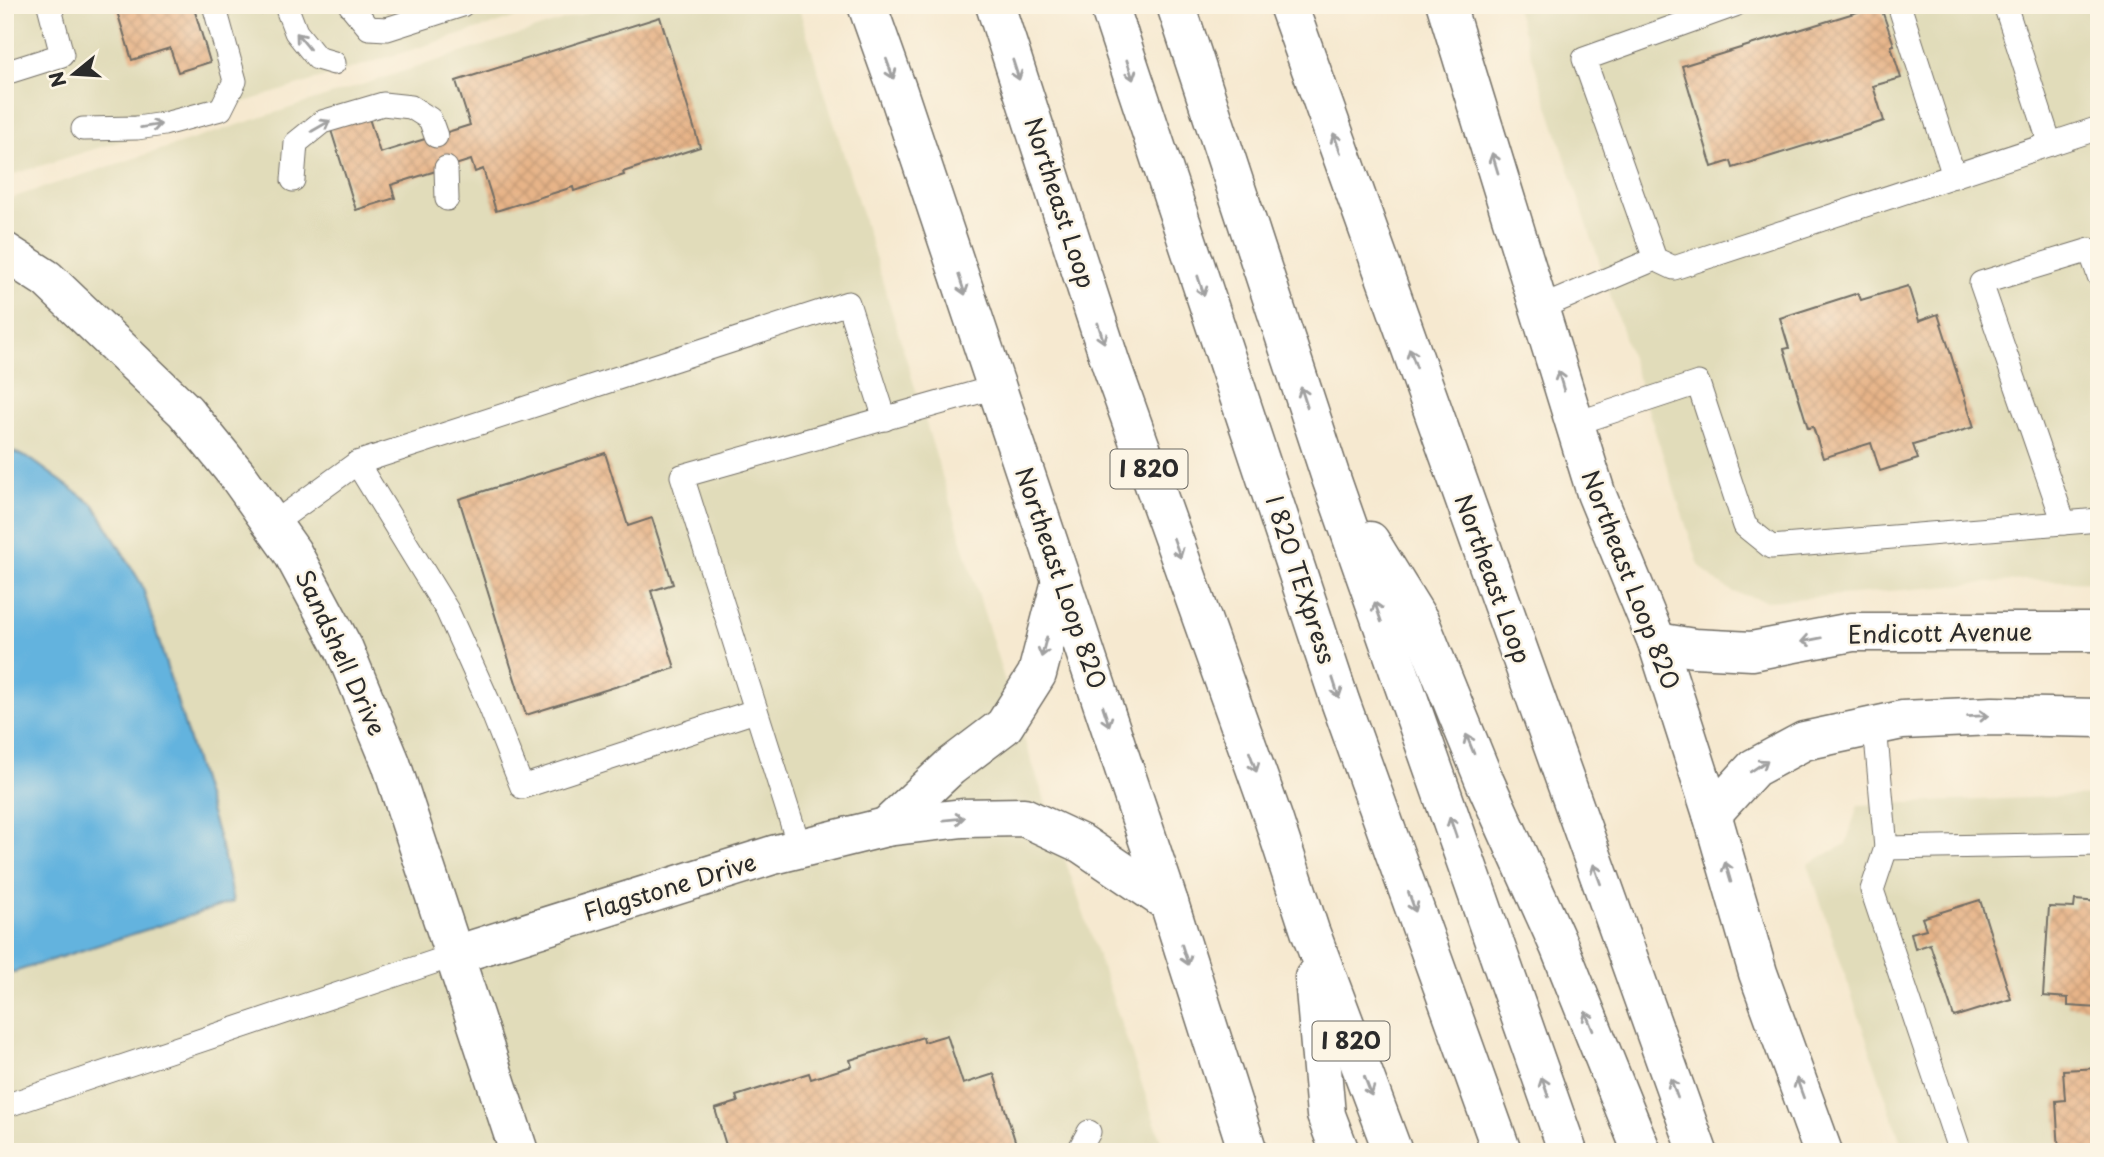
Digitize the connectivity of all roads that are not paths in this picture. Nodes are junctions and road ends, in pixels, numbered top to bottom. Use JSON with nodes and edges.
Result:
{"nodes":[{"id":1,"x":49,"y":5,"type":"edge"},
{"id":2,"x":214,"y":5,"type":"edge"},
{"id":3,"x":350,"y":5,"type":"edge"},
{"id":4,"x":462,"y":5,"type":"edge"},
{"id":5,"x":867,"y":5,"type":"edge"},
{"id":6,"x":995,"y":5,"type":"edge"},
{"id":7,"x":1109,"y":5,"type":"edge"},
{"id":8,"x":1176,"y":5,"type":"edge"},
{"id":9,"x":1288,"y":5,"type":"edge"},
{"id":10,"x":1446,"y":5,"type":"edge"},
{"id":11,"x":1735,"y":5,"type":"edge"},
{"id":12,"x":1899,"y":5,"type":"edge"},
{"id":13,"x":2005,"y":5,"type":"edge"},
{"id":14,"x":286,"y":6,"type":"edge"},
{"id":15,"x":334,"y":63,"type":"dead end"},
{"id":16,"x":5,"y":73,"type":"edge"},
{"id":17,"x":2099,"y":128,"type":"edge"},
{"id":18,"x":83,"y":129,"type":"dead end"},
{"id":19,"x":436,"y":136,"type":"dead end"},
{"id":20,"x":2050,"y":144,"type":"junction"},
{"id":21,"x":446,"y":168,"type":"dead end"},
{"id":22,"x":1954,"y":176,"type":"junction"},
{"id":23,"x":293,"y":180,"type":"dead end"},
{"id":24,"x":447,"y":199,"type":"dead end"},
{"id":25,"x":5,"y":252,"type":"edge"},
{"id":26,"x":1655,"y":259,"type":"junction"},
{"id":27,"x":2099,"y":276,"type":"edge"},
{"id":28,"x":1540,"y":308,"type":"junction"},
{"id":29,"x":996,"y":387,"type":"junction"},
{"id":30,"x":885,"y":419,"type":"junction"},
{"id":31,"x":1574,"y":424,"type":"junction"},
{"id":32,"x":357,"y":463,"type":"junction"},
{"id":33,"x":1331,"y":478,"type":"junction"},
{"id":34,"x":2099,"y":520,"type":"edge"},
{"id":35,"x":2064,"y":523,"type":"junction"},
{"id":36,"x":273,"y":524,"type":"junction"},
{"id":37,"x":1061,"y":581,"type":"junction"},
{"id":38,"x":2099,"y":632,"type":"edge"},
{"id":39,"x":1657,"y":642,"type":"junction"},
{"id":40,"x":755,"y":711,"type":"junction"},
{"id":41,"x":2099,"y":718,"type":"edge"},
{"id":42,"x":1875,"y":726,"type":"junction"},
{"id":43,"x":1712,"y":814,"type":"junction"},
{"id":44,"x":886,"y":827,"type":"junction"},
{"id":45,"x":2099,"y":844,"type":"edge"},
{"id":46,"x":1886,"y":848,"type":"junction"},
{"id":47,"x":800,"y":849,"type":"junction"},
{"id":48,"x":1169,"y":903,"type":"junction"},
{"id":49,"x":1310,"y":931,"type":"junction"},
{"id":50,"x":455,"y":955,"type":"junction"},
{"id":51,"x":5,"y":1106,"type":"edge"},
{"id":52,"x":1089,"y":1132,"type":"dead end"},
{"id":53,"x":519,"y":1152,"type":"edge"},
{"id":54,"x":1077,"y":1152,"type":"edge"},
{"id":55,"x":1248,"y":1152,"type":"edge"},
{"id":56,"x":1340,"y":1152,"type":"edge"},
{"id":57,"x":1393,"y":1152,"type":"edge"},
{"id":58,"x":1502,"y":1152,"type":"edge"},
{"id":59,"x":1568,"y":1152,"type":"edge"},
{"id":60,"x":1642,"y":1152,"type":"edge"},
{"id":61,"x":1698,"y":1152,"type":"edge"},
{"id":62,"x":1823,"y":1152,"type":"edge"},
{"id":63,"x":1959,"y":1152,"type":"edge"}],
"edges":[{"from":1,"to":16,"type":"lane"},
{"from":18,"to":2,"type":"lane","one_way":true},
{"from":3,"to":4,"type":"lane"},
{"from":5,"to":29,"type":"main road","name":"Northeast Loop 820","one_way":true},
{"from":6,"to":49,"type":"main road","name":"Northeast Loop","number":"I 820","one_way":true},
{"from":7,"to":58,"type":"main road","name":"I 820 TEXpress","one_way":true},
{"from":33,"to":8,"type":"main road","one_way":true},
{"from":61,"to":9,"type":"main road","name":"Northeast Loop","one_way":true},
{"from":28,"to":10,"type":"main road","name":"Northeast Loop 820","one_way":true},
{"from":11,"to":26,"type":"lane"},
{"from":12,"to":22,"type":"lane"},
{"from":13,"to":20,"type":"lane"},
{"from":15,"to":14,"type":"lane","one_way":true},
{"from":17,"to":20,"type":"lane"},
{"from":23,"to":19,"type":"lane","one_way":true},
{"from":20,"to":22,"type":"lane"},
{"from":21,"to":24,"type":"lane"},
{"from":22,"to":26,"type":"lane"},
{"from":25,"to":36,"type":"main road","name":"Sandshell Drive"},
{"from":26,"to":28,"type":"lane"},
{"from":27,"to":35,"type":"lane"},
{"from":31,"to":28,"type":"main road","name":"Northeast Loop 820","one_way":true},
{"from":29,"to":30,"type":"lane"},
{"from":29,"to":37,"type":"main road","name":"Northeast Loop 820"},
{"from":30,"to":32,"type":"lane"},
{"from":30,"to":40,"type":"lane"},
{"from":31,"to":35,"type":"lane"},
{"from":31,"to":39,"type":"main road","name":"Northeast Loop 820"},
{"from":32,"to":36,"type":"lane"},
{"from":32,"to":40,"type":"lane"},
{"from":59,"to":33,"type":"main road","one_way":true},
{"from":60,"to":33,"type":"main road","one_way":true},
{"from":34,"to":35,"type":"lane"},
{"from":36,"to":50,"type":"main road","name":"Sandshell Drive"},
{"from":37,"to":44,"type":"main road","name":"Flagstone Drive","one_way":true},
{"from":37,"to":48,"type":"main road","name":"Northeast Loop 820","one_way":true},
{"from":38,"to":39,"type":"main road","name":"Endicott Avenue","one_way":true},
{"from":39,"to":43,"type":"main road","name":"Northeast Loop 820"},
{"from":40,"to":47,"type":"lane"},
{"from":42,"to":41,"type":"main road","one_way":true},
{"from":43,"to":42,"type":"main road","one_way":true},
{"from":42,"to":46,"type":"lane"},
{"from":62,"to":43,"type":"main road","name":"Northeast Loop 820","one_way":true},
{"from":44,"to":47,"type":"main road","name":"Flagstone Drive"},
{"from":44,"to":48,"type":"main road","name":"Flagstone Drive","one_way":true},
{"from":45,"to":46,"type":"lane"},
{"from":46,"to":63,"type":"lane"},
{"from":47,"to":50,"type":"main road","name":"Flagstone Drive"},
{"from":48,"to":55,"type":"main road","name":"Northeast Loop 820","one_way":true},
{"from":49,"to":56,"type":"main road"},
{"from":49,"to":57,"type":"main road","name":"Northeast Loop","number":"I 820","one_way":true},
{"from":50,"to":51,"type":"lane"},
{"from":50,"to":53,"type":"main road","name":"Sandshell Drive"},
{"from":52,"to":54,"type":"lane"}]}
